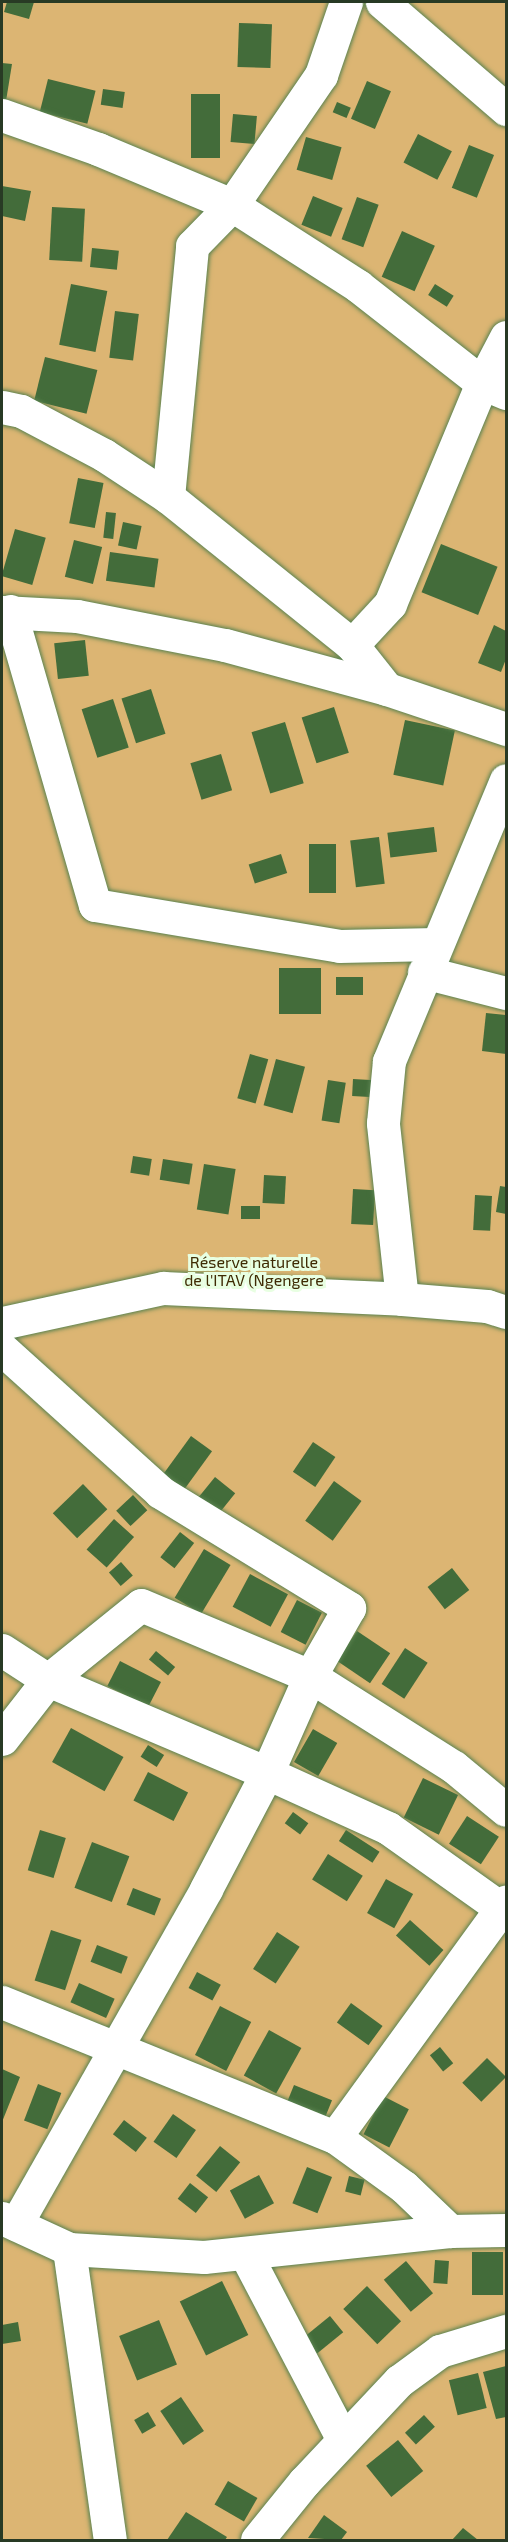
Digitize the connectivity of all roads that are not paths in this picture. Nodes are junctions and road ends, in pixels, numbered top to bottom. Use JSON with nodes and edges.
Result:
{"nodes":[{"id":1,"x":346,"y":2,"type":"edge"},
{"id":2,"x":382,"y":2,"type":"edge"},
{"id":3,"x":507,"y":109,"type":"edge"},
{"id":4,"x":2,"y":115,"type":"edge"},
{"id":5,"x":232,"y":205,"type":"junction"},
{"id":6,"x":507,"y":337,"type":"edge"},
{"id":7,"x":494,"y":388,"type":"edge"},
{"id":8,"x":2,"y":407,"type":"edge"},
{"id":9,"x":168,"y":497,"type":"junction"},
{"id":10,"x":5,"y":611,"type":"edge"},
{"id":11,"x":352,"y":645,"type":"junction"},
{"id":12,"x":387,"y":689,"type":"junction"},
{"id":13,"x":507,"y":729,"type":"edge"},
{"id":14,"x":507,"y":780,"type":"edge"},
{"id":15,"x":430,"y":958,"type":"junction"},
{"id":16,"x":507,"y":993,"type":"edge"},
{"id":17,"x":402,"y":1299,"type":"junction"},
{"id":18,"x":507,"y":1312,"type":"edge"},
{"id":19,"x":2,"y":1323,"type":"edge"},
{"id":20,"x":2,"y":1349,"type":"edge"},
{"id":21,"x":2,"y":1650,"type":"edge"},
{"id":22,"x":310,"y":1676,"type":"junction"},
{"id":23,"x":48,"y":1680,"type":"junction"},
{"id":24,"x":2,"y":1739,"type":"edge"},
{"id":25,"x":267,"y":1773,"type":"junction"},
{"id":26,"x":507,"y":1810,"type":"edge"},
{"id":27,"x":504,"y":1906,"type":"edge"},
{"id":28,"x":2,"y":2002,"type":"edge"},
{"id":29,"x":112,"y":2050,"type":"junction"},
{"id":30,"x":335,"y":2137,"type":"junction"},
{"id":31,"x":9,"y":2221,"type":"edge"},
{"id":32,"x":507,"y":2230,"type":"edge"},
{"id":33,"x":450,"y":2231,"type":"junction"},
{"id":34,"x":69,"y":2249,"type":"junction"},
{"id":35,"x":245,"y":2253,"type":"junction"},
{"id":36,"x":507,"y":2331,"type":"edge"},
{"id":37,"x":343,"y":2440,"type":"junction"},
{"id":38,"x":110,"y":2541,"type":"edge"},
{"id":39,"x":257,"y":2541,"type":"edge"}],
"edges":[{"from":1,"to":5,"type":"street"},
{"from":2,"to":3,"type":"street"},
{"from":4,"to":5,"type":"street"},
{"from":5,"to":7,"type":"street"},
{"from":5,"to":9,"type":"street"},
{"from":6,"to":7,"type":"street"},
{"from":7,"to":11,"type":"street"},
{"from":8,"to":9,"type":"street"},
{"from":9,"to":11,"type":"street"},
{"from":10,"to":12,"type":"street"},
{"from":10,"to":15,"type":"street"},
{"from":11,"to":12,"type":"street"},
{"from":12,"to":13,"type":"street"},
{"from":14,"to":15,"type":"street"},
{"from":15,"to":16,"type":"street"},
{"from":15,"to":17,"type":"street"},
{"from":17,"to":18,"type":"street"},
{"from":17,"to":19,"type":"street"},
{"from":20,"to":22,"type":"street"},
{"from":21,"to":23,"type":"street"},
{"from":22,"to":23,"type":"street"},
{"from":22,"to":25,"type":"street"},
{"from":22,"to":26,"type":"street"},
{"from":23,"to":24,"type":"street"},
{"from":23,"to":25,"type":"street"},
{"from":25,"to":27,"type":"street"},
{"from":25,"to":29,"type":"street"},
{"from":27,"to":30,"type":"street"},
{"from":28,"to":29,"type":"street"},
{"from":29,"to":30,"type":"street"},
{"from":29,"to":31,"type":"street"},
{"from":30,"to":33,"type":"street"},
{"from":31,"to":34,"type":"street"},
{"from":32,"to":33,"type":"street"},
{"from":33,"to":35,"type":"street"},
{"from":34,"to":35,"type":"street"},
{"from":34,"to":38,"type":"street"},
{"from":35,"to":37,"type":"street"},
{"from":36,"to":37,"type":"street"},
{"from":37,"to":39,"type":"street"}]}
